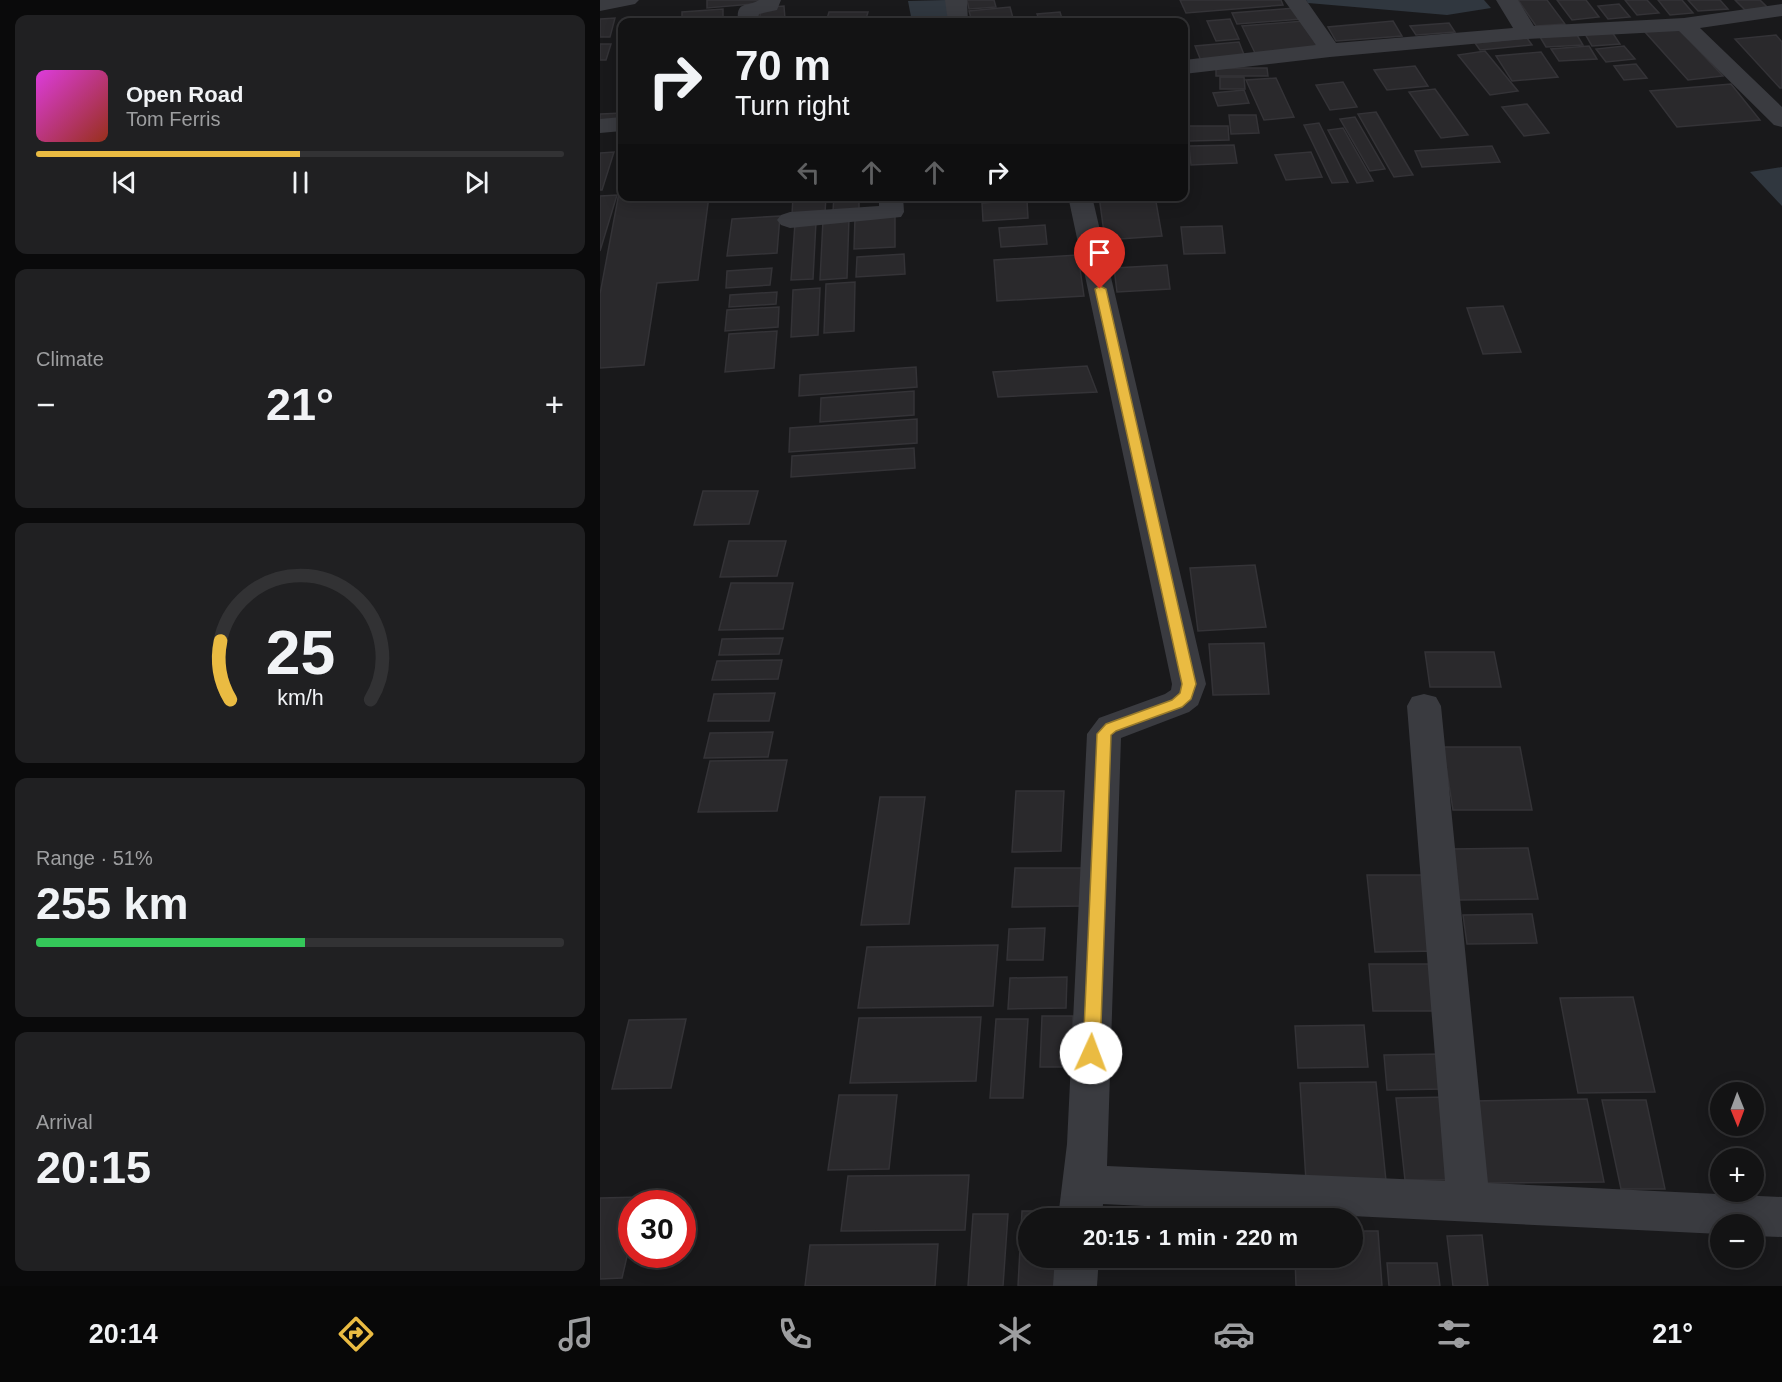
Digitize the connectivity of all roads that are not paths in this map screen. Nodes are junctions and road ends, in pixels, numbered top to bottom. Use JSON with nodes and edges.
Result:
{"nodes":[{"id":1,"x":628,"y":0,"type":"edge"},
{"id":2,"x":770,"y":0,"type":"edge"},
{"id":3,"x":956,"y":0,"type":"edge"},
{"id":4,"x":1295,"y":0,"type":"edge"},
{"id":5,"x":1507,"y":0,"type":"edge"},
{"id":6,"x":600,"y":5,"type":"edge"},
{"id":7,"x":1737,"y":8,"type":"edge"},
{"id":8,"x":1782,"y":10,"type":"edge"},
{"id":9,"x":748,"y":18,"type":"edge"},
{"id":10,"x":958,"y":18,"type":"edge"},
{"id":11,"x":1684,"y":24,"type":"junction"},
{"id":12,"x":1527,"y":33,"type":"junction"},
{"id":13,"x":1330,"y":50,"type":"junction"},
{"id":14,"x":1188,"y":67,"type":"edge"},
{"id":15,"x":1782,"y":120,"type":"edge"},
{"id":16,"x":618,"y":124,"type":"edge"},
{"id":17,"x":600,"y":126,"type":"edge"},
{"id":18,"x":891,"y":201,"type":"edge"},
{"id":19,"x":1081,"y":201,"type":"edge"},
{"id":20,"x":790,"y":220,"type":"dead end"},
{"id":21,"x":1424,"y":706,"type":"dead end"},
{"id":22,"x":1082,"y":1201,"type":"edge"},
{"id":23,"x":1468,"y":1202,"type":"junction"},
{"id":24,"x":1782,"y":1217,"type":"edge"},
{"id":25,"x":1077,"y":1268,"type":"edge"},
{"id":26,"x":1076,"y":1286,"type":"edge"}],
"edges":[{"from":1,"to":6,"type":"street"},
{"from":2,"to":9,"type":"street"},
{"from":3,"to":10,"type":"street"},
{"from":4,"to":13,"type":"street"},
{"from":5,"to":12,"type":"street"},
{"from":7,"to":8,"type":"street"},
{"from":7,"to":11,"type":"street"},
{"from":11,"to":12,"type":"street"},
{"from":11,"to":15,"type":"street"},
{"from":12,"to":13,"type":"street"},
{"from":13,"to":14,"type":"street"},
{"from":16,"to":17,"type":"street"},
{"from":18,"to":20,"type":"street"},
{"from":19,"to":22,"type":"street"},
{"from":21,"to":23,"type":"street"},
{"from":22,"to":23,"type":"street"},
{"from":23,"to":24,"type":"street"},
{"from":25,"to":26,"type":"street"}]}
